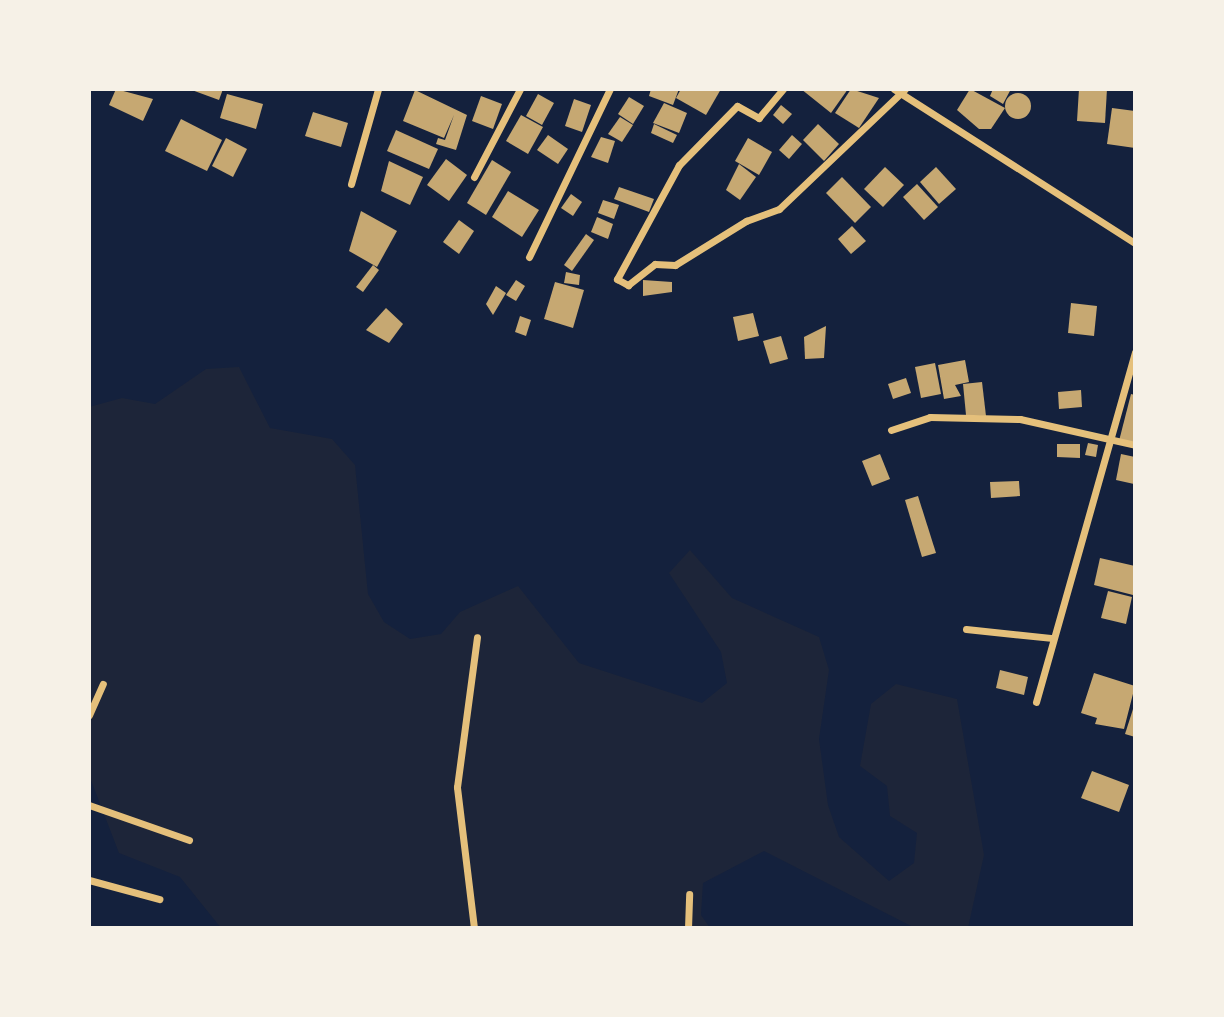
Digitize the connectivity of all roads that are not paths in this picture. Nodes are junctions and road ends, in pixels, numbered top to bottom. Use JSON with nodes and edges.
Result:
{"nodes":[{"id":1,"x":378,"y":89,"type":"edge"},
{"id":2,"x":520,"y":89,"type":"edge"},
{"id":3,"x":610,"y":89,"type":"edge"},
{"id":4,"x":783,"y":89,"type":"edge"},
{"id":5,"x":894,"y":89,"type":"edge"},
{"id":6,"x":903,"y":93,"type":"edge"},
{"id":7,"x":474,"y":177,"type":"dead end"},
{"id":8,"x":351,"y":184,"type":"dead end"},
{"id":9,"x":1135,"y":243,"type":"edge"},
{"id":10,"x":529,"y":257,"type":"dead end"},
{"id":11,"x":1135,"y":352,"type":"edge"},
{"id":12,"x":891,"y":430,"type":"dead end"},
{"id":13,"x":1110,"y":442,"type":"junction"},
{"id":14,"x":1135,"y":445,"type":"edge"},
{"id":15,"x":966,"y":629,"type":"dead end"},
{"id":16,"x":477,"y":637,"type":"dead end"},
{"id":17,"x":1051,"y":638,"type":"junction"},
{"id":18,"x":103,"y":684,"type":"dead end"},
{"id":19,"x":1036,"y":702,"type":"dead end"},
{"id":20,"x":89,"y":715,"type":"edge"},
{"id":21,"x":89,"y":804,"type":"edge"},
{"id":22,"x":189,"y":841,"type":"dead end"},
{"id":23,"x":89,"y":880,"type":"edge"},
{"id":24,"x":689,"y":894,"type":"dead end"},
{"id":25,"x":159,"y":899,"type":"dead end"},
{"id":26,"x":474,"y":928,"type":"edge"},
{"id":27,"x":688,"y":928,"type":"edge"}],
"edges":[{"from":1,"to":8,"type":"street"},
{"from":2,"to":7,"type":"street"},
{"from":3,"to":10,"type":"street"},
{"from":4,"to":6,"type":"street"},
{"from":5,"to":6,"type":"street"},
{"from":6,"to":9,"type":"street"},
{"from":11,"to":13,"type":"street"},
{"from":12,"to":13,"type":"street"},
{"from":13,"to":14,"type":"street"},
{"from":13,"to":17,"type":"street"},
{"from":15,"to":17,"type":"street"},
{"from":16,"to":26,"type":"street"},
{"from":17,"to":19,"type":"street"},
{"from":18,"to":20,"type":"street"},
{"from":21,"to":22,"type":"street"},
{"from":23,"to":25,"type":"street"},
{"from":24,"to":27,"type":"street"}]}
